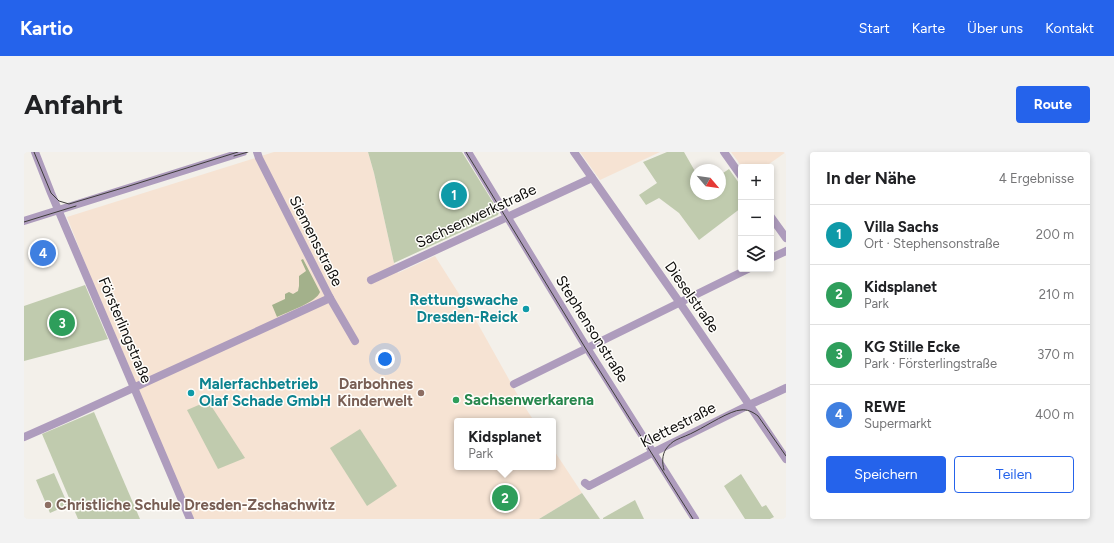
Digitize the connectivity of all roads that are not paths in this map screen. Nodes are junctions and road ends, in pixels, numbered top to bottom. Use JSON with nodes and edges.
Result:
{"nodes":[{"id":1,"x":35,"y":152,"type":"edge"},
{"id":2,"x":243,"y":152,"type":"edge"},
{"id":3,"x":257,"y":152,"type":"edge"},
{"id":4,"x":468,"y":152,"type":"edge"},
{"id":5,"x":574,"y":152,"type":"edge"},
{"id":6,"x":724,"y":152,"type":"edge"},
{"id":7,"x":738,"y":172,"type":"edge"},
{"id":8,"x":592,"y":178,"type":"junction"},
{"id":9,"x":58,"y":210,"type":"junction"},
{"id":10,"x":508,"y":217,"type":"junction"},
{"id":11,"x":24,"y":221,"type":"edge"},
{"id":12,"x":774,"y":221,"type":"edge"},
{"id":13,"x":786,"y":238,"type":"edge"},
{"id":14,"x":786,"y":250,"type":"edge"},
{"id":15,"x":774,"y":256,"type":"edge"},
{"id":16,"x":742,"y":272,"type":"edge"},
{"id":17,"x":371,"y":280,"type":"dead end"},
{"id":18,"x":330,"y":298,"type":"junction"},
{"id":19,"x":680,"y":303,"type":"junction"},
{"id":20,"x":355,"y":341,"type":"dead end"},
{"id":21,"x":587,"y":348,"type":"junction"},
{"id":22,"x":514,"y":384,"type":"dead end"},
{"id":23,"x":134,"y":388,"type":"junction"},
{"id":24,"x":786,"y":388,"type":"edge"},
{"id":25,"x":749,"y":405,"type":"junction"},
{"id":26,"x":24,"y":437,"type":"edge"},
{"id":27,"x":653,"y":453,"type":"junction"},
{"id":28,"x":786,"y":459,"type":"edge"},
{"id":29,"x":585,"y":483,"type":"dead end"},
{"id":30,"x":190,"y":519,"type":"edge"},
{"id":31,"x":695,"y":519,"type":"edge"}],
"edges":[{"from":1,"to":9,"type":"street","name":"Försterlingstraße"},
{"from":2,"to":9,"type":"street"},
{"from":3,"to":18,"type":"street","name":"Siemensstraße"},
{"from":4,"to":10,"type":"street","name":"Stephensonstraße"},
{"from":5,"to":8,"type":"street","name":"Dieselstraße"},
{"from":6,"to":7,"type":"street"},
{"from":8,"to":10,"type":"street","name":"Sachsenwerkstraße"},
{"from":8,"to":19,"type":"street","name":"Dieselstraße"},
{"from":9,"to":11,"type":"street"},
{"from":9,"to":23,"type":"street","name":"Försterlingstraße"},
{"from":10,"to":17,"type":"street","name":"Sachsenwerkstraße"},
{"from":10,"to":21,"type":"street","name":"Stephensonstraße"},
{"from":12,"to":13,"type":"street"},
{"from":14,"to":15,"type":"street"},
{"from":16,"to":19,"type":"street"},
{"from":18,"to":20,"type":"street","name":"Siemensstraße"},
{"from":18,"to":23,"type":"street"},
{"from":19,"to":21,"type":"street"},
{"from":19,"to":25,"type":"street","name":"Dieselstraße"},
{"from":21,"to":22,"type":"street"},
{"from":21,"to":27,"type":"street","name":"Stephensonstraße"},
{"from":23,"to":26,"type":"street"},
{"from":23,"to":30,"type":"street","name":"Försterlingstraße"},
{"from":24,"to":25,"type":"street","name":"Klettestraße"},
{"from":25,"to":27,"type":"street","name":"Klettestraße"},
{"from":25,"to":28,"type":"street","name":"Dieselstraße"},
{"from":27,"to":29,"type":"street","name":"Klettestraße"},
{"from":27,"to":31,"type":"street","name":"Stephensonstraße"}]}
